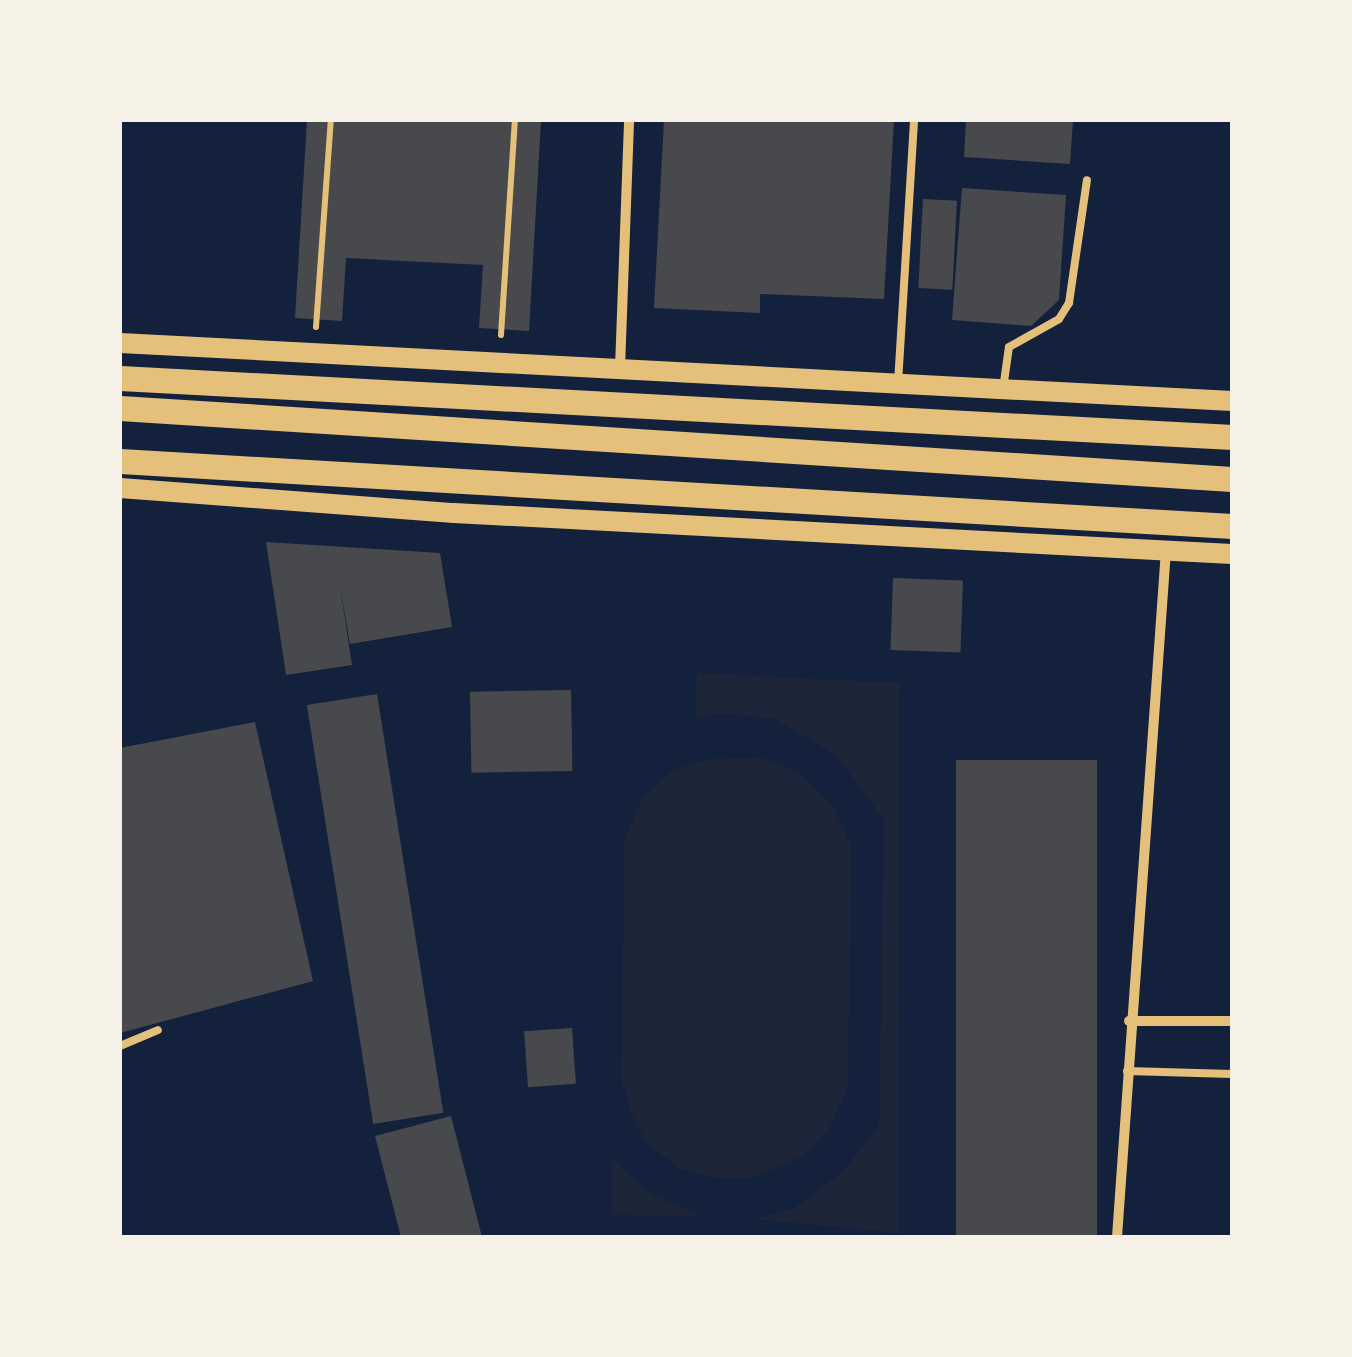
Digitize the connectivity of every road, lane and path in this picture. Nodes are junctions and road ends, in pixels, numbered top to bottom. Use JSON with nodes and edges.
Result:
{"nodes":[{"id":1,"x":331,"y":120,"type":"edge"},
{"id":2,"x":515,"y":120,"type":"edge"},
{"id":3,"x":629,"y":120,"type":"edge"},
{"id":4,"x":914,"y":120,"type":"edge"},
{"id":5,"x":1087,"y":180,"type":"dead end"},
{"id":6,"x":120,"y":343,"type":"edge"},
{"id":7,"x":314,"y":354,"type":"junction"},
{"id":8,"x":499,"y":362,"type":"junction"},
{"id":9,"x":620,"y":368,"type":"junction"},
{"id":10,"x":120,"y":378,"type":"edge"},
{"id":11,"x":898,"y":383,"type":"junction"},
{"id":12,"x":1003,"y":389,"type":"junction"},
{"id":13,"x":1232,"y":401,"type":"edge"},
{"id":14,"x":120,"y":408,"type":"edge"},
{"id":15,"x":1232,"y":437,"type":"edge"},
{"id":16,"x":120,"y":461,"type":"edge"},
{"id":17,"x":1232,"y":479,"type":"edge"},
{"id":18,"x":120,"y":488,"type":"edge"},
{"id":19,"x":1232,"y":526,"type":"edge"},
{"id":20,"x":1166,"y":548,"type":"junction"},
{"id":21,"x":1232,"y":554,"type":"edge"},
{"id":22,"x":1129,"y":1021,"type":"junction"},
{"id":23,"x":1232,"y":1021,"type":"edge"},
{"id":24,"x":158,"y":1030,"type":"dead end"},
{"id":25,"x":120,"y":1046,"type":"edge"},
{"id":26,"x":1126,"y":1070,"type":"junction"},
{"id":27,"x":1232,"y":1074,"type":"edge"},
{"id":28,"x":1117,"y":1237,"type":"edge"}],
"edges":[{"from":1,"to":7,"type":"path"},
{"from":2,"to":8,"type":"path"},
{"from":3,"to":9,"type":"street"},
{"from":4,"to":11,"type":"lane"},
{"from":5,"to":12,"type":"lane"},
{"from":6,"to":7,"type":"main road"},
{"from":7,"to":8,"type":"main road"},
{"from":8,"to":9,"type":"main road"},
{"from":9,"to":11,"type":"main road"},
{"from":10,"to":15,"type":"main road"},
{"from":11,"to":12,"type":"main road"},
{"from":12,"to":13,"type":"main road"},
{"from":14,"to":17,"type":"main road"},
{"from":16,"to":19,"type":"main road"},
{"from":18,"to":20,"type":"main road"},
{"from":20,"to":21,"type":"main road"},
{"from":20,"to":22,"type":"street"},
{"from":22,"to":23,"type":"street"},
{"from":22,"to":26,"type":"street"},
{"from":24,"to":25,"type":"lane"},
{"from":26,"to":27,"type":"lane"},
{"from":26,"to":28,"type":"street"}]}
